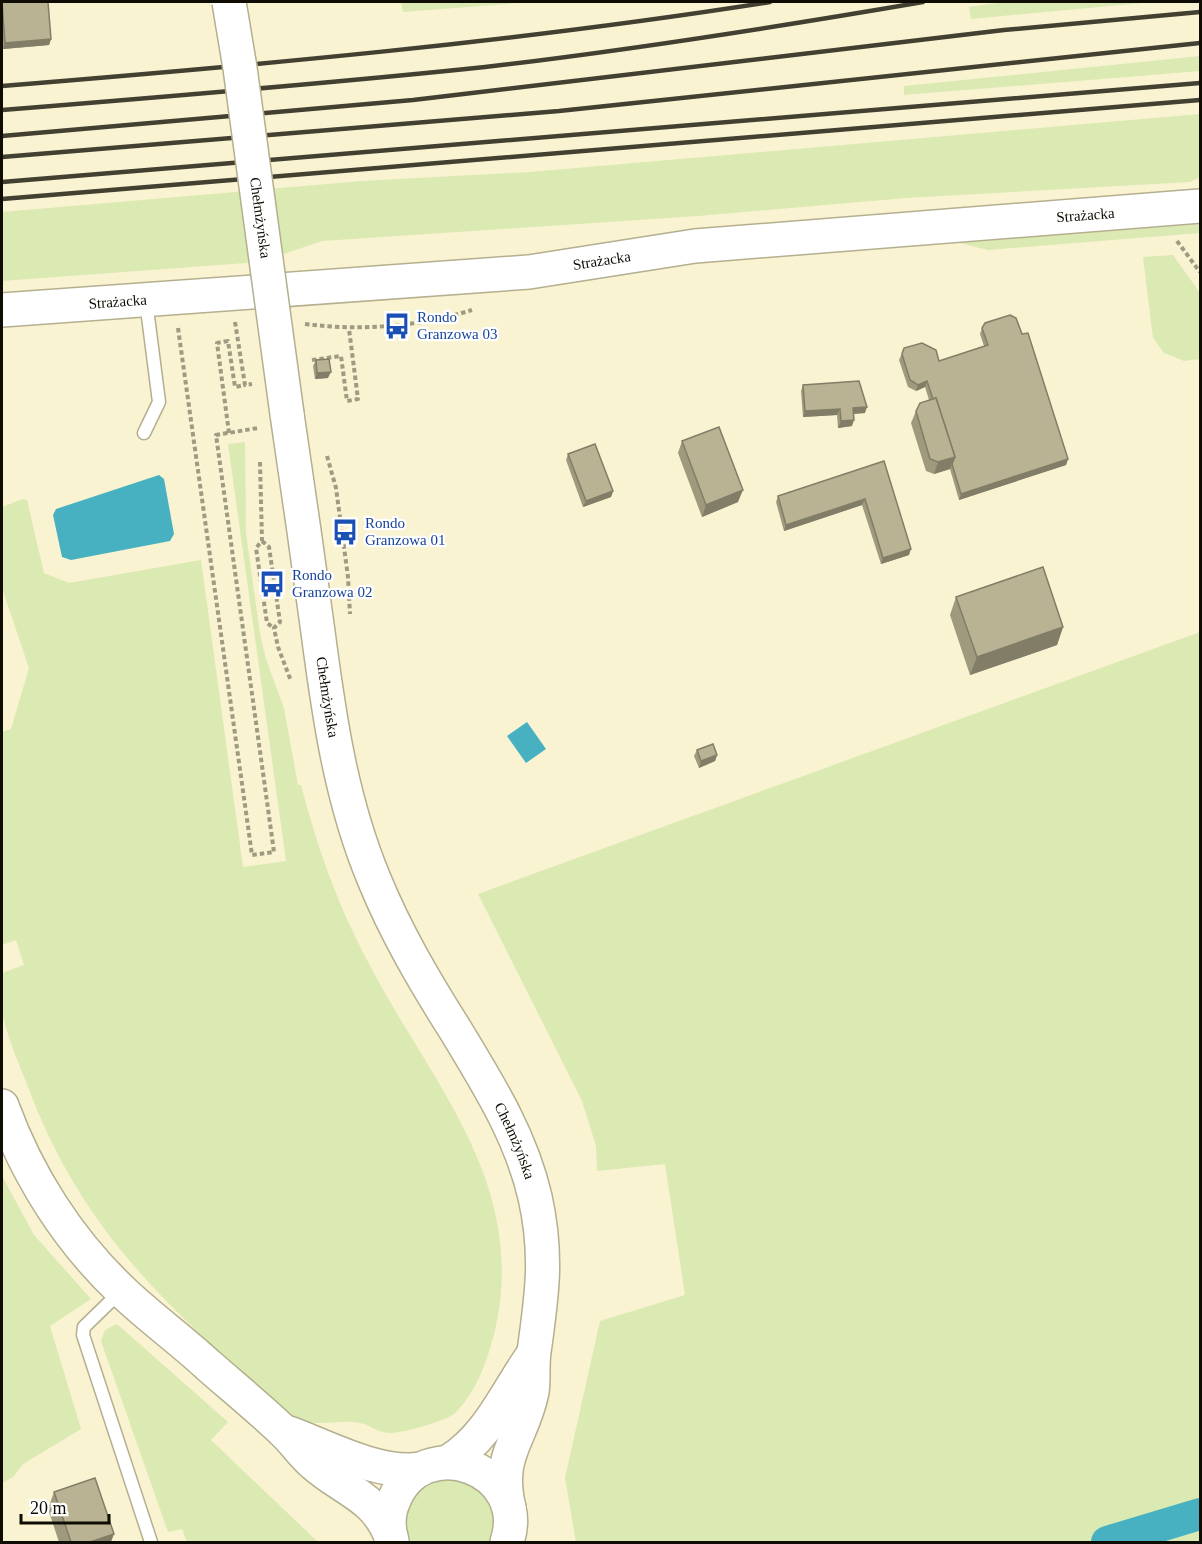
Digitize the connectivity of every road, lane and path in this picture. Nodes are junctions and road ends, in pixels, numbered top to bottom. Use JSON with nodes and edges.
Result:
{"nodes":[{"id":1,"x":228,"y":2,"type":"edge"},
{"id":2,"x":1200,"y":206,"type":"edge"},
{"id":3,"x":1177,"y":241,"type":"dead end"},
{"id":4,"x":1200,"y":272,"type":"edge"},
{"id":5,"x":146,"y":300,"type":"junction"},
{"id":6,"x":2,"y":310,"type":"edge"},
{"id":7,"x":177,"y":321,"type":"dead end"},
{"id":8,"x":349,"y":329,"type":"dead end"},
{"id":9,"x":312,"y":360,"type":"dead end"},
{"id":10,"x":244,"y":385,"type":"dead end"},
{"id":11,"x":268,"y":420,"type":"junction"},
{"id":12,"x":144,"y":433,"type":"dead end"},
{"id":13,"x":229,"y":433,"type":"junction"},
{"id":14,"x":260,"y":436,"type":"dead end"},
{"id":15,"x":326,"y":453,"type":"dead end"},
{"id":16,"x":260,"y":457,"type":"dead end"},
{"id":17,"x":262,"y":541,"type":"junction"},
{"id":18,"x":350,"y":618,"type":"dead end"},
{"id":19,"x":274,"y":628,"type":"junction"},
{"id":20,"x":294,"y":690,"type":"dead end"},
{"id":21,"x":2,"y":1106,"type":"edge"},
{"id":22,"x":121,"y":1290,"type":"junction"},
{"id":23,"x":533,"y":1354,"type":"junction"},
{"id":24,"x":285,"y":1432,"type":"junction"},
{"id":25,"x":434,"y":1466,"type":"junction"},
{"id":26,"x":508,"y":1533,"type":"edge"},
{"id":27,"x":392,"y":1540,"type":"edge"},
{"id":28,"x":151,"y":1542,"type":"edge"}],
"edges":[{"from":1,"to":11,"type":"street","name":"Chełmżyńska","bridge":true},
{"from":2,"to":5,"type":"street","name":"Strażacka"},
{"from":3,"to":4,"type":"path"},
{"from":5,"to":6,"type":"street","name":"Strażacka"},
{"from":5,"to":12,"type":"lane"},
{"from":7,"to":13,"type":"path"},
{"from":8,"to":9,"type":"path"},
{"from":10,"to":13,"type":"path"},
{"from":11,"to":13,"type":"path"},
{"from":11,"to":14,"type":"path"},
{"from":11,"to":23,"type":"street","name":"Chełmżyńska"},
{"from":15,"to":18,"type":"path"},
{"from":16,"to":17,"type":"path"},
{"from":17,"to":19,"type":"path"},
{"from":17,"to":19,"type":"path"},
{"from":19,"to":20,"type":"path"},
{"from":21,"to":22,"type":"street"},
{"from":22,"to":24,"type":"street"},
{"from":22,"to":28,"type":"lane"},
{"from":23,"to":25,"type":"street","name":"Chełmżyńska"},
{"from":23,"to":26,"type":"street","name":"Chełmżyńska"},
{"from":24,"to":25,"type":"street"},
{"from":24,"to":27,"type":"street"},
{"from":25,"to":26,"type":"street"},
{"from":25,"to":27,"type":"street","name":"Chełmżyńska"}]}
